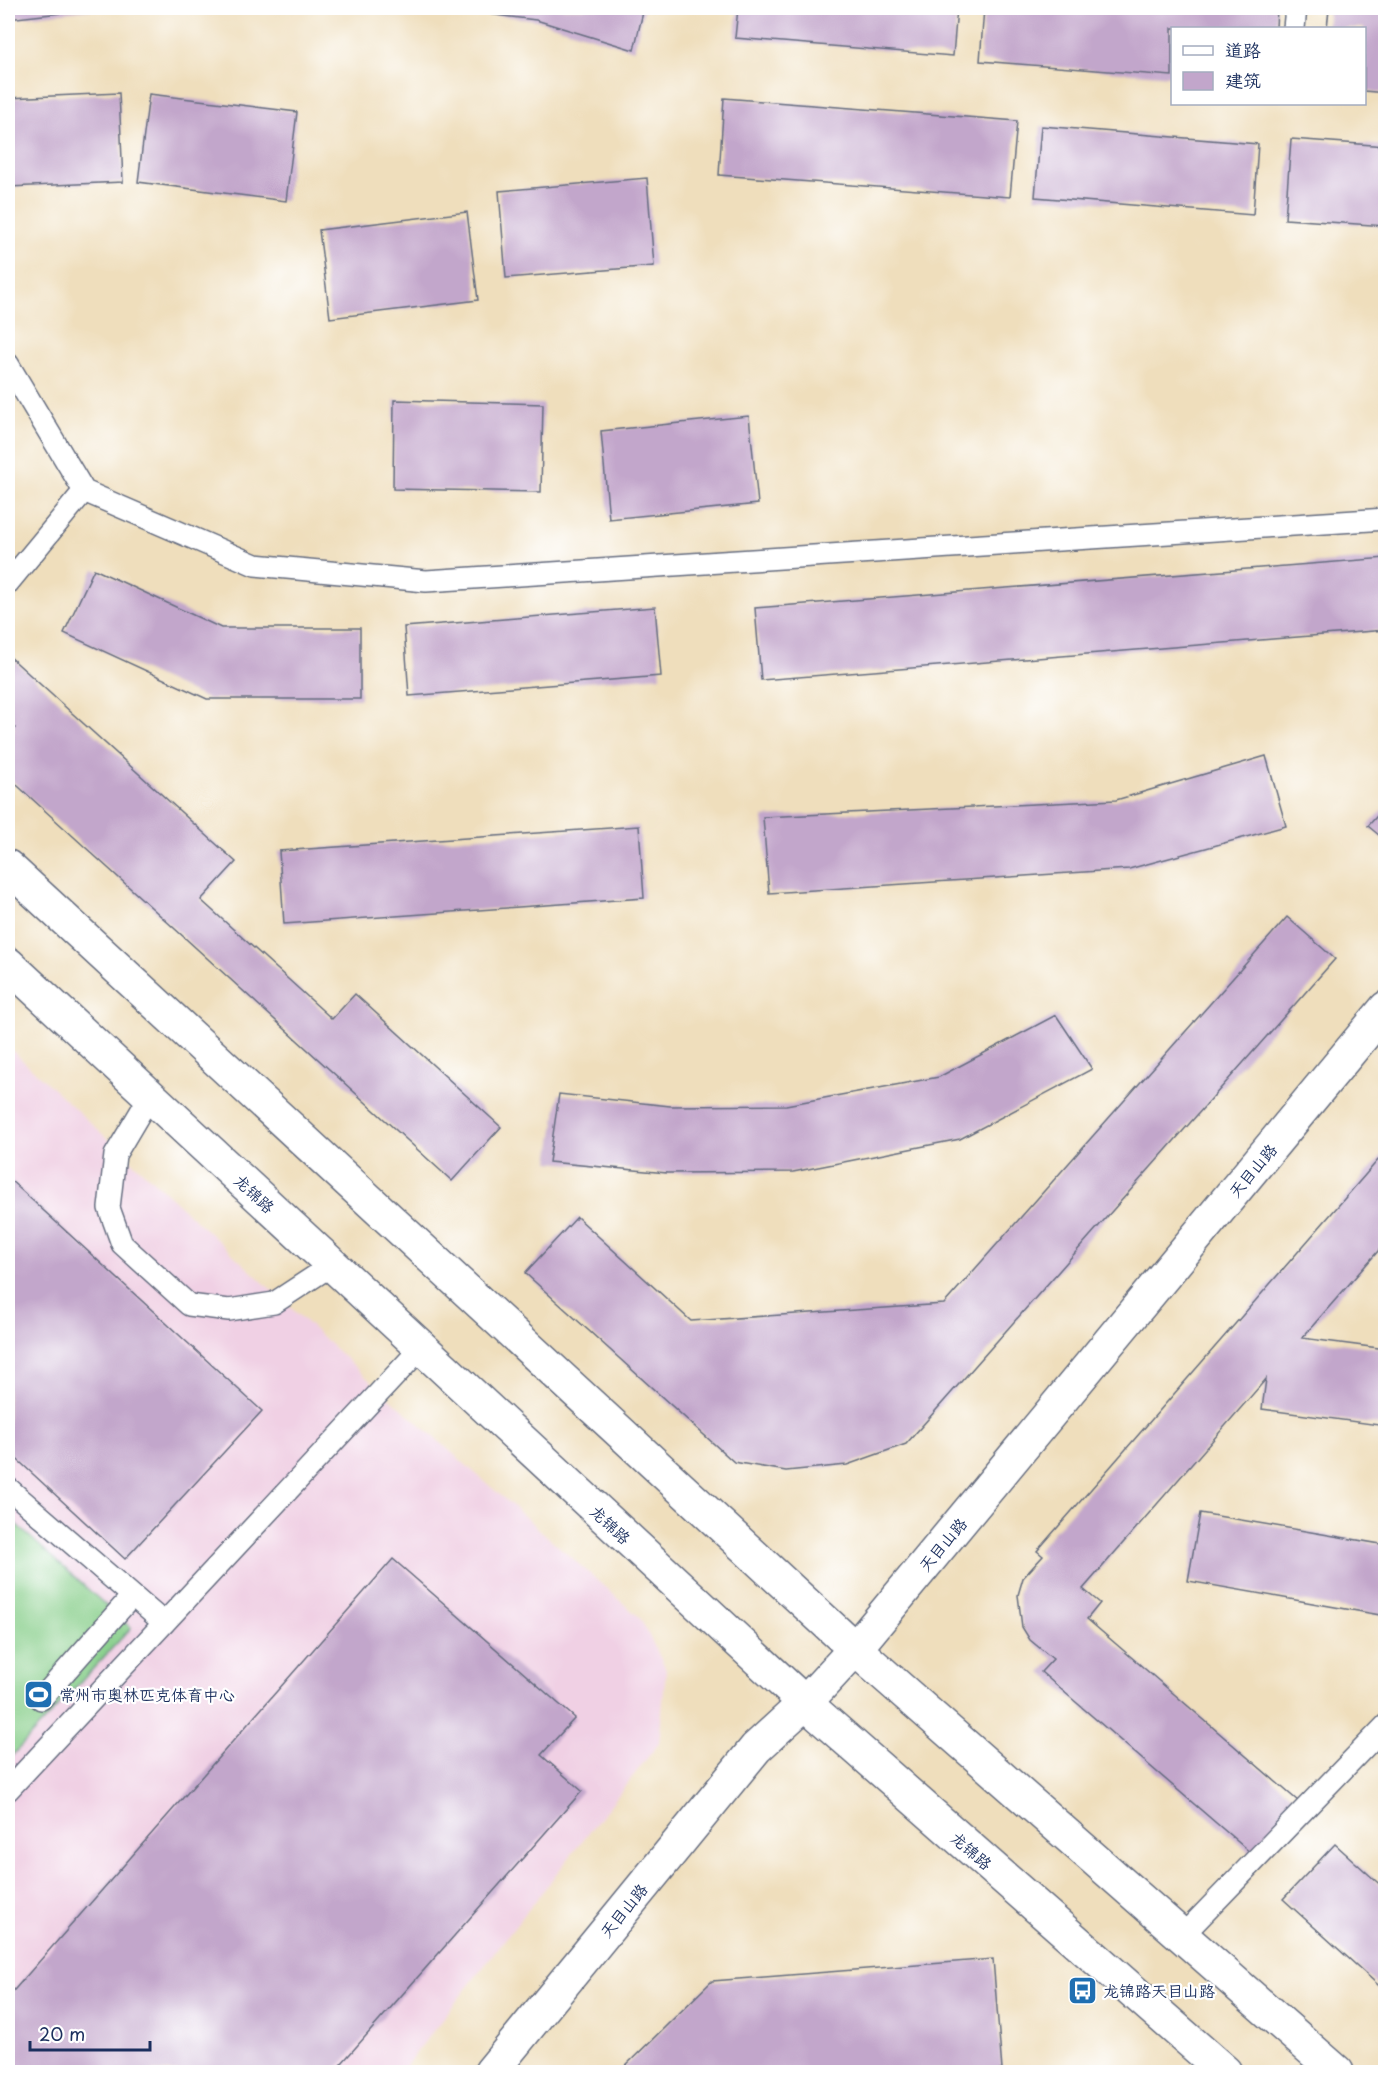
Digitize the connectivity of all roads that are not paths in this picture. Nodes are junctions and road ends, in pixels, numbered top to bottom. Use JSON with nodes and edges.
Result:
{"nodes":[{"id":1,"x":1296,"y":8,"type":"edge"},
{"id":2,"x":1294,"y":27,"type":"edge"},
{"id":3,"x":8,"y":364,"type":"edge"},
{"id":4,"x":84,"y":491,"type":"junction"},
{"id":5,"x":1386,"y":519,"type":"edge"},
{"id":6,"x":8,"y":583,"type":"edge"},
{"id":7,"x":8,"y":867,"type":"edge"},
{"id":8,"x":8,"y":964,"type":"edge"},
{"id":9,"x":1386,"y":1008,"type":"edge"},
{"id":10,"x":150,"y":1096,"type":"junction"},
{"id":11,"x":332,"y":1265,"type":"junction"},
{"id":12,"x":421,"y":1347,"type":"junction"},
{"id":13,"x":8,"y":1488,"type":"edge"},
{"id":14,"x":132,"y":1596,"type":"junction"},
{"id":15,"x":164,"y":1623,"type":"junction"},
{"id":16,"x":855,"y":1649,"type":"junction"},
{"id":17,"x":41,"y":1699,"type":"dead end"},
{"id":18,"x":805,"y":1703,"type":"junction"},
{"id":19,"x":1386,"y":1725,"type":"edge"},
{"id":20,"x":8,"y":1790,"type":"edge"},
{"id":21,"x":1182,"y":1936,"type":"junction"},
{"id":22,"x":490,"y":2073,"type":"edge"},
{"id":23,"x":1225,"y":2073,"type":"edge"},
{"id":24,"x":1337,"y":2073,"type":"edge"}],
"edges":[{"from":1,"to":2,"type":"lane"},
{"from":3,"to":4,"type":"lane"},
{"from":4,"to":5,"type":"lane"},
{"from":4,"to":6,"type":"lane"},
{"from":7,"to":16,"type":"main road"},
{"from":8,"to":10,"type":"main road","name":"龙锦路"},
{"from":9,"to":16,"type":"main road","name":"天目山路"},
{"from":10,"to":11,"type":"main road","name":"龙锦路"},
{"from":10,"to":11,"type":"lane"},
{"from":11,"to":12,"type":"main road","name":"龙锦路"},
{"from":12,"to":15,"type":"lane"},
{"from":12,"to":18,"type":"main road","name":"龙锦路"},
{"from":13,"to":14,"type":"lane"},
{"from":14,"to":15,"type":"lane"},
{"from":14,"to":17,"type":"lane"},
{"from":15,"to":20,"type":"lane"},
{"from":16,"to":18,"type":"main road","name":"天目山路"},
{"from":16,"to":21,"type":"main road"},
{"from":18,"to":22,"type":"main road","name":"天目山路"},
{"from":18,"to":23,"type":"main road","name":"龙锦路"},
{"from":19,"to":21,"type":"lane"},
{"from":21,"to":24,"type":"main road"}]}
